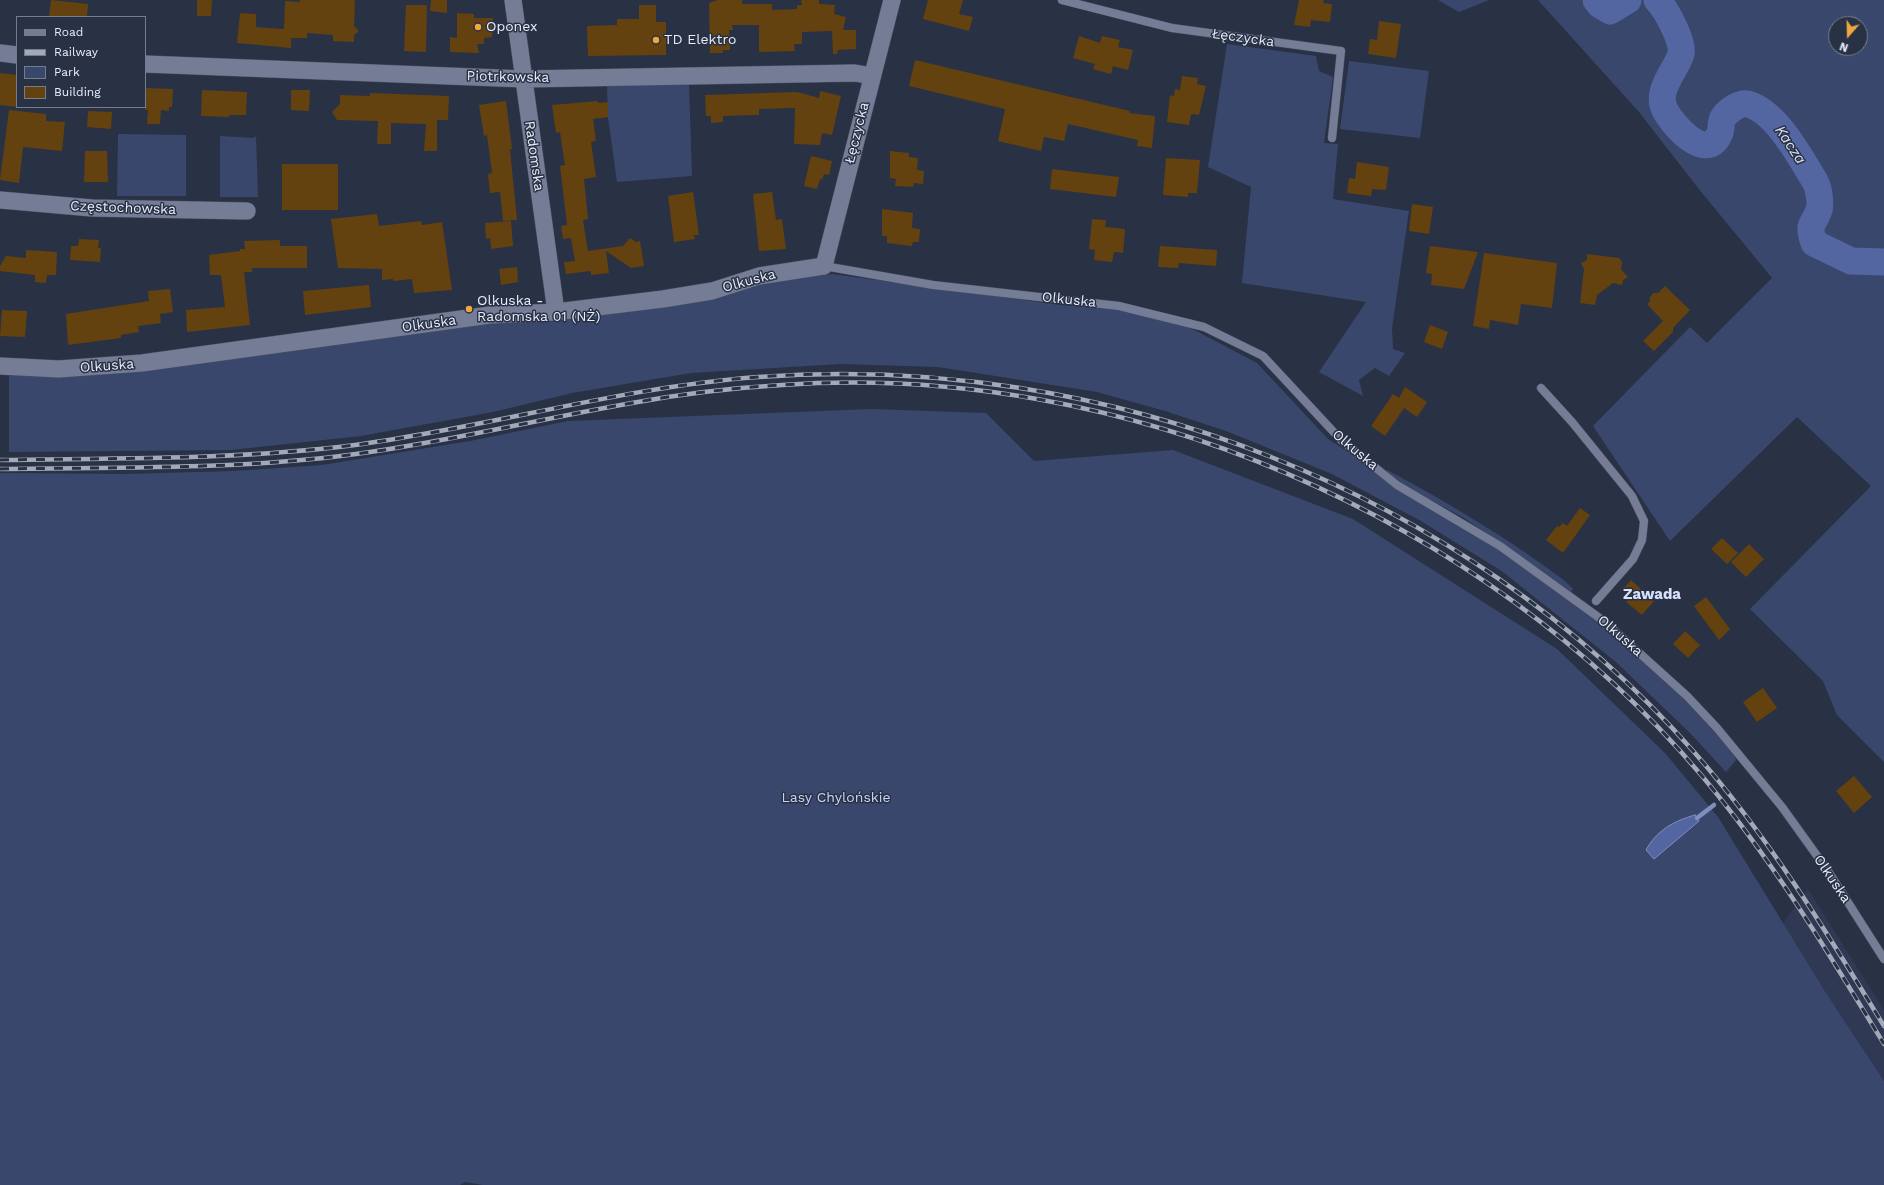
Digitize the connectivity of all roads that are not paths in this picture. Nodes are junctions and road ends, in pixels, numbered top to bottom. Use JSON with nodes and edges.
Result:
{"nodes":[{"id":1,"x":513,"y":0,"type":"edge"},
{"id":2,"x":892,"y":0,"type":"edge"},
{"id":3,"x":1062,"y":0,"type":"edge"},
{"id":4,"x":0,"y":53,"type":"edge"},
{"id":5,"x":16,"y":55,"type":"edge"},
{"id":6,"x":146,"y":64,"type":"edge"},
{"id":7,"x":872,"y":76,"type":"junction"},
{"id":8,"x":524,"y":79,"type":"junction"},
{"id":9,"x":1332,"y":138,"type":"dead end"},
{"id":10,"x":0,"y":200,"type":"edge"},
{"id":11,"x":247,"y":211,"type":"dead end"},
{"id":12,"x":824,"y":266,"type":"junction"},
{"id":13,"x":556,"y":312,"type":"junction"},
{"id":14,"x":0,"y":366,"type":"edge"},
{"id":15,"x":1541,"y":388,"type":"dead end"},
{"id":16,"x":1596,"y":601,"type":"dead end"},
{"id":17,"x":1884,"y":959,"type":"edge"}],
"edges":[{"from":1,"to":8,"type":"street","name":"Radomska"},
{"from":2,"to":7,"type":"street","name":"Łęczycka"},
{"from":3,"to":9,"type":"lane","name":"Łęczycka"},
{"from":4,"to":5,"type":"street"},
{"from":6,"to":8,"type":"street","name":"Piotrkowska"},
{"from":7,"to":8,"type":"street","name":"Piotrkowska"},
{"from":7,"to":12,"type":"street","name":"Łęczycka"},
{"from":8,"to":13,"type":"street","name":"Radomska"},
{"from":10,"to":11,"type":"street","name":"Częstochowska"},
{"from":12,"to":13,"type":"street","name":"Olkuska"},
{"from":12,"to":17,"type":"lane","name":"Olkuska"},
{"from":13,"to":14,"type":"street","name":"Olkuska"},
{"from":15,"to":16,"type":"lane"}]}
